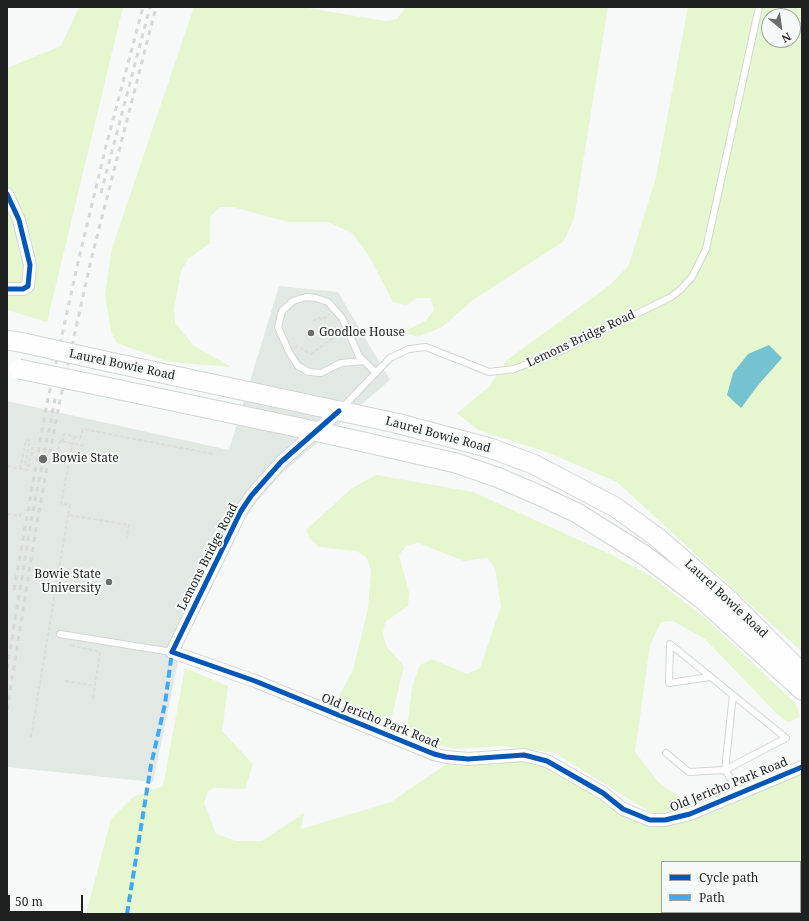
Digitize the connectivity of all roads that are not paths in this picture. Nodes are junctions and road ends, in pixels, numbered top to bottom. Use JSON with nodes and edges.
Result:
{"nodes":[{"id":1,"x":759,"y":7,"type":"edge"},
{"id":2,"x":7,"y":194,"type":"edge"},
{"id":3,"x":7,"y":289,"type":"edge"},
{"id":4,"x":16,"y":341,"type":"edge"},
{"id":5,"x":364,"y":361,"type":"junction"},
{"id":6,"x":13,"y":368,"type":"edge"},
{"id":7,"x":376,"y":373,"type":"junction"},
{"id":8,"x":338,"y":411,"type":"junction"},
{"id":9,"x":315,"y":431,"type":"junction"},
{"id":10,"x":60,"y":634,"type":"dead end"},
{"id":11,"x":172,"y":652,"type":"junction"},
{"id":12,"x":802,"y":673,"type":"edge"},
{"id":13,"x":710,"y":677,"type":"junction"},
{"id":14,"x":802,"y":690,"type":"edge"},
{"id":15,"x":733,"y":695,"type":"junction"},
{"id":16,"x":666,"y":753,"type":"dead end"},
{"id":17,"x":802,"y":767,"type":"edge"},
{"id":18,"x":725,"y":770,"type":"junction"},
{"id":19,"x":739,"y":792,"type":"junction"}],
"edges":[{"from":1,"to":7,"type":"lane","name":"Lemons Bridge Road"},
{"from":2,"to":3,"type":"street"},
{"from":4,"to":8,"type":"main road","name":"Laurel Bowie Road","bridge":true},
{"from":5,"to":5,"type":"lane"},
{"from":5,"to":7,"type":"lane"},
{"from":6,"to":9,"type":"main road","name":"Laurel Bowie Road","bridge":true},
{"from":7,"to":8,"type":"lane","name":"Lemons Bridge Road"},
{"from":8,"to":9,"type":"street","name":"Lemons Bridge Road"},
{"from":8,"to":12,"type":"main road","name":"Laurel Bowie Road"},
{"from":9,"to":11,"type":"street","name":"Lemons Bridge Road"},
{"from":9,"to":14,"type":"main road","name":"Laurel Bowie Road"},
{"from":10,"to":11,"type":"lane"},
{"from":11,"to":19,"type":"street","name":"Old Jericho Park Road"},
{"from":13,"to":13,"type":"lane"},
{"from":13,"to":15,"type":"lane"},
{"from":15,"to":18,"type":"lane"},
{"from":15,"to":18,"type":"lane"},
{"from":16,"to":18,"type":"lane"},
{"from":17,"to":19,"type":"street","name":"Old Jericho Park Road"},
{"from":18,"to":19,"type":"lane"}]}
